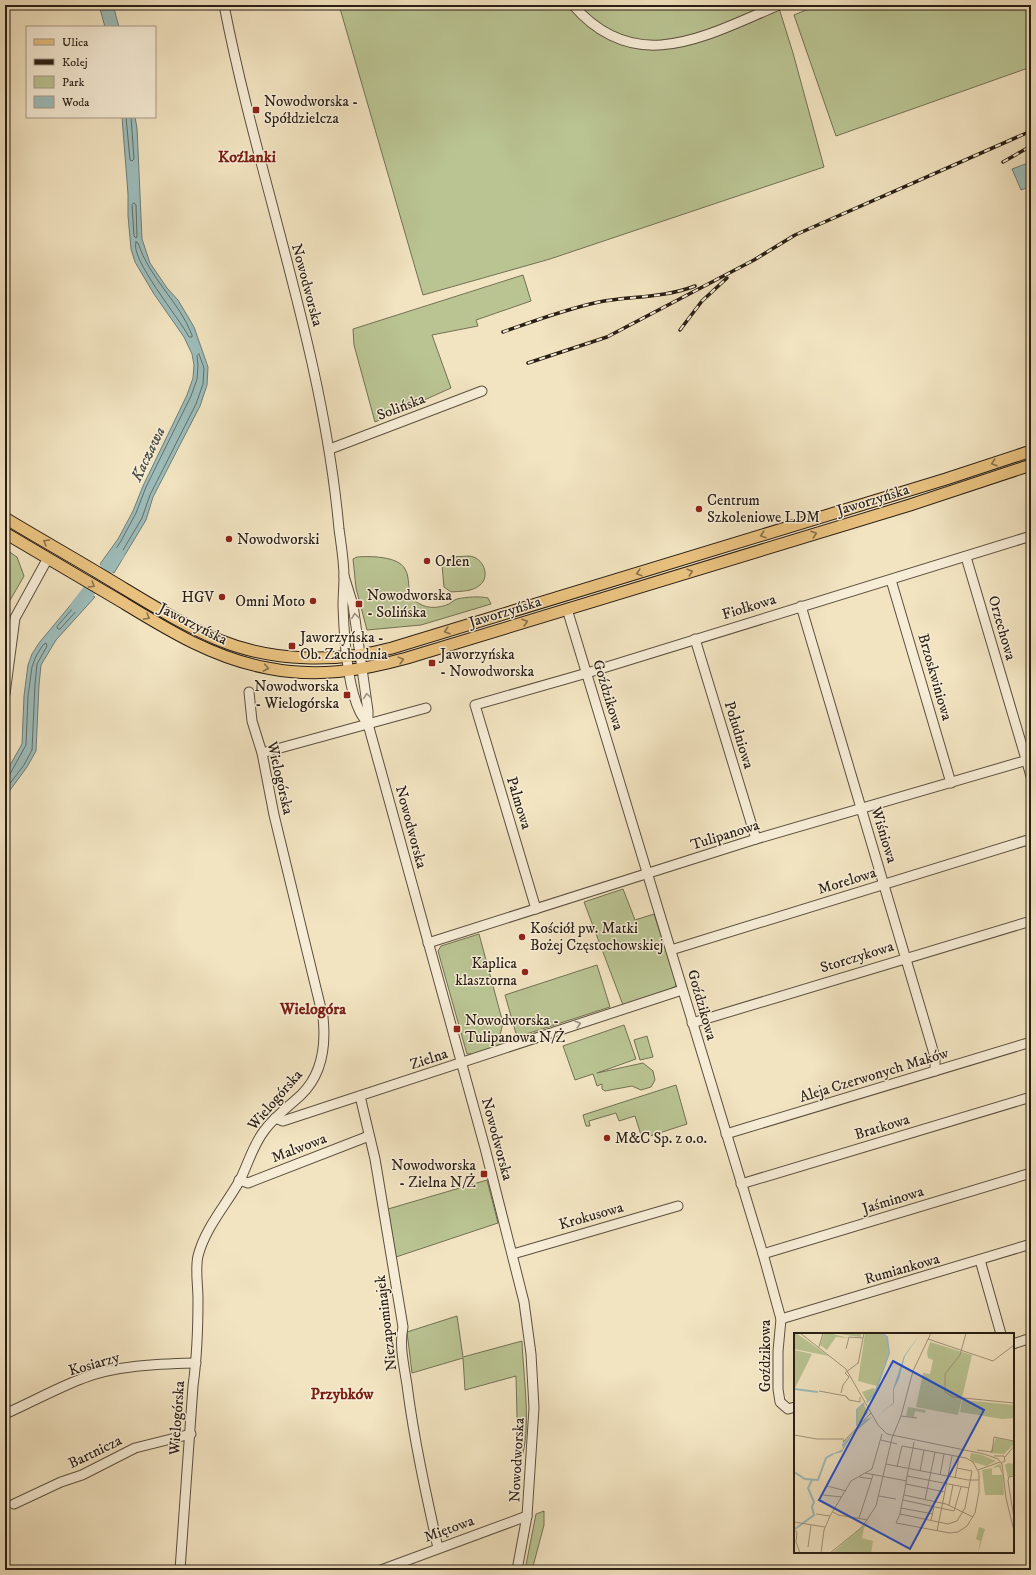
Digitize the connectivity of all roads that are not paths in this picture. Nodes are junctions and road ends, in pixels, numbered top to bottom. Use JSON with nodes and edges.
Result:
{"nodes":[{"id":1,"x":224,"y":5,"type":"edge"},
{"id":2,"x":573,"y":5,"type":"edge"},
{"id":3,"x":779,"y":5,"type":"edge"},
{"id":4,"x":482,"y":390,"type":"dead end"},
{"id":5,"x":330,"y":449,"type":"junction"},
{"id":6,"x":1031,"y":451,"type":"edge"},
{"id":7,"x":1031,"y":465,"type":"edge"},
{"id":8,"x":5,"y":518,"type":"edge"},
{"id":9,"x":5,"y":533,"type":"edge"},
{"id":10,"x":1031,"y":536,"type":"edge"},
{"id":11,"x":966,"y":557,"type":"junction"},
{"id":12,"x":48,"y":558,"type":"junction"},
{"id":13,"x":344,"y":576,"type":"junction"},
{"id":14,"x":891,"y":580,"type":"junction"},
{"id":15,"x":801,"y":606,"type":"junction"},
{"id":16,"x":567,"y":610,"type":"junction"},
{"id":17,"x":695,"y":638,"type":"junction"},
{"id":18,"x":361,"y":655,"type":"junction"},
{"id":19,"x":348,"y":656,"type":"junction"},
{"id":20,"x":363,"y":669,"type":"junction"},
{"id":21,"x":349,"y":671,"type":"junction"},
{"id":22,"x":587,"y":673,"type":"junction"},
{"id":23,"x":249,"y":692,"type":"dead end"},
{"id":24,"x":5,"y":694,"type":"edge"},
{"id":25,"x":475,"y":705,"type":"joint"},
{"id":26,"x":426,"y":708,"type":"dead end"},
{"id":27,"x":368,"y":724,"type":"junction"},
{"id":28,"x":262,"y":753,"type":"junction"},
{"id":29,"x":1029,"y":760,"type":"edge"},
{"id":30,"x":1031,"y":776,"type":"edge"},
{"id":31,"x":951,"y":783,"type":"junction"},
{"id":32,"x":862,"y":810,"type":"junction"},
{"id":33,"x":756,"y":840,"type":"junction"},
{"id":34,"x":1031,"y":840,"type":"edge"},
{"id":35,"x":647,"y":874,"type":"junction"},
{"id":36,"x":884,"y":884,"type":"junction"},
{"id":37,"x":536,"y":909,"type":"junction"},
{"id":38,"x":1031,"y":920,"type":"edge"},
{"id":39,"x":428,"y":943,"type":"junction"},
{"id":40,"x":671,"y":950,"type":"junction"},
{"id":41,"x":906,"y":957,"type":"junction"},
{"id":42,"x":682,"y":990,"type":"junction"},
{"id":43,"x":692,"y":1023,"type":"junction"},
{"id":44,"x":1031,"y":1042,"type":"edge"},
{"id":45,"x":462,"y":1062,"type":"junction"},
{"id":46,"x":935,"y":1071,"type":"junction"},
{"id":47,"x":360,"y":1096,"type":"junction"},
{"id":48,"x":1031,"y":1097,"type":"edge"},
{"id":49,"x":275,"y":1118,"type":"junction"},
{"id":50,"x":726,"y":1134,"type":"junction"},
{"id":51,"x":369,"y":1136,"type":"junction"},
{"id":52,"x":1031,"y":1173,"type":"edge"},
{"id":53,"x":239,"y":1180,"type":"junction"},
{"id":54,"x":741,"y":1184,"type":"junction"},
{"id":55,"x":678,"y":1206,"type":"dead end"},
{"id":56,"x":1031,"y":1244,"type":"edge"},
{"id":57,"x":513,"y":1254,"type":"junction"},
{"id":58,"x":763,"y":1254,"type":"junction"},
{"id":59,"x":980,"y":1260,"type":"junction"},
{"id":60,"x":781,"y":1319,"type":"junction"},
{"id":61,"x":1001,"y":1333,"type":"edge"},
{"id":62,"x":1031,"y":1338,"type":"edge"},
{"id":63,"x":1014,"y":1344,"type":"edge"},
{"id":64,"x":196,"y":1363,"type":"junction"},
{"id":65,"x":792,"y":1408,"type":"edge"},
{"id":66,"x":5,"y":1414,"type":"edge"},
{"id":67,"x":190,"y":1434,"type":"junction"},
{"id":68,"x":14,"y":1504,"type":"dead end"},
{"id":69,"x":527,"y":1516,"type":"junction"},
{"id":70,"x":438,"y":1548,"type":"junction"},
{"id":71,"x":180,"y":1570,"type":"edge"},
{"id":72,"x":380,"y":1570,"type":"edge"},
{"id":73,"x":517,"y":1570,"type":"edge"}],
"edges":[{"from":1,"to":5,"type":"street","name":"Nowodworska"},
{"from":2,"to":3,"type":"street"},
{"from":4,"to":5,"type":"street","name":"Solińska"},
{"from":5,"to":13,"type":"street","name":"Nowodworska"},
{"from":6,"to":18,"type":"main road","name":"Jaworzyńska","one_way":true},
{"from":16,"to":7,"type":"main road","name":"Jaworzyńska","one_way":true},
{"from":19,"to":8,"type":"main road","name":"Jaworzyńska","one_way":true},
{"from":9,"to":12,"type":"main road","name":"Jaworzyńska"},
{"from":10,"to":11,"type":"street","name":"Fiołkowa"},
{"from":11,"to":14,"type":"street","name":"Fiołkowa"},
{"from":11,"to":29,"type":"street","name":"Orzechowa"},
{"from":12,"to":21,"type":"main road","name":"Jaworzyńska","one_way":true},
{"from":12,"to":24,"type":"street"},
{"from":18,"to":13,"type":"street","name":"Nowodworska","one_way":true},
{"from":13,"to":19,"type":"street","name":"Nowodworska"},
{"from":14,"to":15,"type":"street","name":"Fiołkowa"},
{"from":14,"to":31,"type":"street","name":"Brzoskwiniowa"},
{"from":15,"to":17,"type":"street","name":"Fiołkowa"},
{"from":15,"to":32,"type":"street","name":"Wiśniowa"},
{"from":20,"to":16,"type":"main road","name":"Jaworzyńska","one_way":true},
{"from":16,"to":22,"type":"street","name":"Goździkowa"},
{"from":17,"to":22,"type":"street","name":"Fiołkowa"},
{"from":17,"to":33,"type":"street","name":"Południowa"},
{"from":18,"to":19,"type":"main road","name":"Jaworzyńska"},
{"from":18,"to":20,"type":"street","name":"Nowodworska"},
{"from":19,"to":21,"type":"street","name":"Nowodworska"},
{"from":20,"to":21,"type":"main road","name":"Jaworzyńska"},
{"from":27,"to":20,"type":"street","name":"Nowodworska","one_way":true},
{"from":21,"to":27,"type":"street","name":"Nowodworska"},
{"from":22,"to":25,"type":"street","name":"Fiołkowa"},
{"from":22,"to":35,"type":"street","name":"Goździkowa"},
{"from":23,"to":28,"type":"street","name":"Wielogórska"},
{"from":25,"to":37,"type":"street","name":"Palmowa"},
{"from":26,"to":27,"type":"street"},
{"from":27,"to":28,"type":"street"},
{"from":27,"to":39,"type":"street","name":"Nowodworska"},
{"from":28,"to":49,"type":"street","name":"Wielogórska"},
{"from":29,"to":30,"type":"street","name":"Orzechowa"},
{"from":29,"to":31,"type":"street","name":"Tulipanowa"},
{"from":31,"to":32,"type":"street","name":"Tulipanowa"},
{"from":32,"to":33,"type":"street","name":"Tulipanowa"},
{"from":32,"to":36,"type":"street","name":"Wiśniowa"},
{"from":33,"to":35,"type":"street","name":"Tulipanowa"},
{"from":34,"to":36,"type":"street","name":"Morelowa"},
{"from":35,"to":37,"type":"street","name":"Tulipanowa"},
{"from":35,"to":40,"type":"street","name":"Goździkowa"},
{"from":36,"to":40,"type":"street","name":"Morelowa"},
{"from":36,"to":41,"type":"street","name":"Wiśniowa"},
{"from":37,"to":39,"type":"street","name":"Tulipanowa"},
{"from":38,"to":41,"type":"street","name":"Storczykowa"},
{"from":39,"to":45,"type":"street","name":"Nowodworska"},
{"from":40,"to":42,"type":"street","name":"Goździkowa"},
{"from":41,"to":43,"type":"street","name":"Storczykowa"},
{"from":41,"to":46,"type":"street","name":"Wiśniowa"},
{"from":42,"to":43,"type":"street","name":"Goździkowa"},
{"from":45,"to":42,"type":"street","name":"Zielna","one_way":true},
{"from":43,"to":50,"type":"street","name":"Goździkowa"},
{"from":44,"to":46,"type":"street","name":"Aleja Czerwonych Maków"},
{"from":45,"to":47,"type":"street","name":"Zielna"},
{"from":45,"to":57,"type":"street","name":"Nowodworska"},
{"from":46,"to":50,"type":"street","name":"Aleja Czerwonych Maków"},
{"from":47,"to":49,"type":"street","name":"Zielna"},
{"from":47,"to":51,"type":"street","name":"Niezapominajek"},
{"from":48,"to":54,"type":"street","name":"Bratkowa"},
{"from":49,"to":53,"type":"street","name":"Wielogórska"},
{"from":50,"to":54,"type":"street","name":"Goździkowa"},
{"from":51,"to":53,"type":"street","name":"Malwowa"},
{"from":51,"to":70,"type":"street","name":"Niezapominajek"},
{"from":52,"to":58,"type":"street","name":"Jaśminowa"},
{"from":53,"to":64,"type":"street","name":"Wielogórska"},
{"from":54,"to":58,"type":"street","name":"Goździkowa"},
{"from":55,"to":57,"type":"street","name":"Krokusowa"},
{"from":56,"to":59,"type":"street","name":"Rumiankowa"},
{"from":57,"to":69,"type":"street","name":"Nowodworska"},
{"from":58,"to":60,"type":"street","name":"Goździkowa"},
{"from":59,"to":60,"type":"street","name":"Rumiankowa"},
{"from":59,"to":61,"type":"street"},
{"from":60,"to":65,"type":"street","name":"Goździkowa"},
{"from":62,"to":63,"type":"street"},
{"from":64,"to":66,"type":"street","name":"Kosiarzy"},
{"from":64,"to":67,"type":"street","name":"Wielogórska"},
{"from":67,"to":68,"type":"street","name":"Bartnicza"},
{"from":67,"to":71,"type":"street","name":"Wielogórska"},
{"from":69,"to":70,"type":"street","name":"Miętowa"},
{"from":69,"to":73,"type":"street","name":"Nowodworska"},
{"from":70,"to":72,"type":"street","name":"Miętowa"}]}
